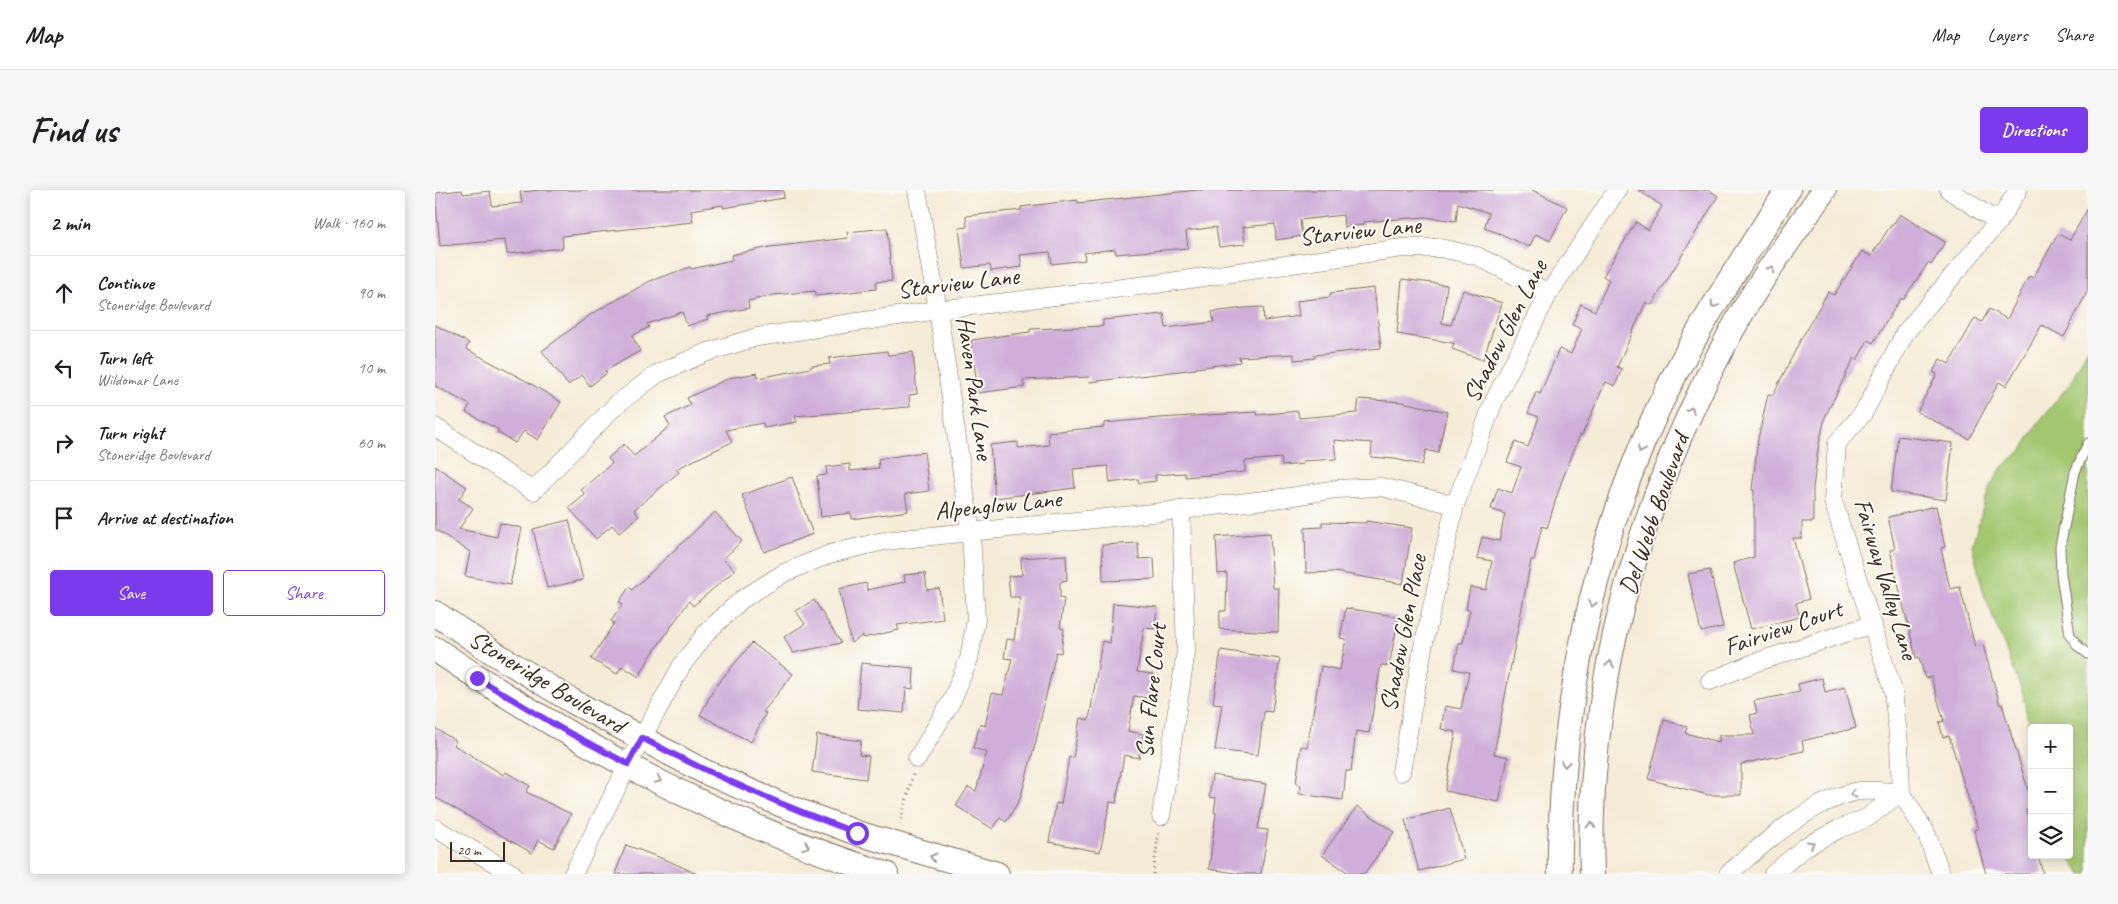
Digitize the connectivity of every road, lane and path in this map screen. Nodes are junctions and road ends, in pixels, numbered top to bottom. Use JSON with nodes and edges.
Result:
{"nodes":[{"id":1,"x":917,"y":190,"type":"edge"},
{"id":2,"x":1617,"y":190,"type":"edge"},
{"id":3,"x":1788,"y":190,"type":"edge"},
{"id":4,"x":1824,"y":190,"type":"edge"},
{"id":5,"x":1949,"y":190,"type":"edge"},
{"id":6,"x":2018,"y":190,"type":"edge"},
{"id":7,"x":1998,"y":222,"type":"junction"},
{"id":8,"x":1549,"y":293,"type":"junction"},
{"id":9,"x":938,"y":310,"type":"junction"},
{"id":10,"x":435,"y":427,"type":"edge"},
{"id":11,"x":2088,"y":444,"type":"edge"},
{"id":12,"x":1455,"y":504,"type":"junction"},
{"id":13,"x":1181,"y":510,"type":"junction"},
{"id":14,"x":971,"y":534,"type":"junction"},
{"id":15,"x":435,"y":613,"type":"edge"},
{"id":16,"x":1873,"y":624,"type":"junction"},
{"id":17,"x":435,"y":649,"type":"edge"},
{"id":18,"x":2088,"y":654,"type":"edge"},
{"id":19,"x":1710,"y":681,"type":"dead end"},
{"id":20,"x":635,"y":751,"type":"junction"},
{"id":21,"x":917,"y":759,"type":"joint"},
{"id":22,"x":1401,"y":772,"type":"dead end"},
{"id":23,"x":1901,"y":792,"type":"junction"},
{"id":24,"x":1161,"y":816,"type":"joint"},
{"id":25,"x":435,"y":828,"type":"edge"},
{"id":26,"x":895,"y":845,"type":"junction"},
{"id":27,"x":513,"y":874,"type":"edge"},
{"id":28,"x":573,"y":874,"type":"edge"},
{"id":29,"x":886,"y":874,"type":"edge"},
{"id":30,"x":997,"y":874,"type":"edge"},
{"id":31,"x":1153,"y":874,"type":"edge"},
{"id":32,"x":1560,"y":874,"type":"edge"},
{"id":33,"x":1592,"y":874,"type":"edge"},
{"id":34,"x":1728,"y":874,"type":"edge"},
{"id":35,"x":1773,"y":874,"type":"edge"},
{"id":36,"x":1941,"y":874,"type":"edge"}],
"edges":[{"from":1,"to":9,"type":"street","name":"Haven Park Lane"},
{"from":2,"to":8,"type":"street","name":"Shadow Glen Lane"},
{"from":3,"to":32,"type":"street","name":"Del Webb Boulevard","one_way":true},
{"from":33,"to":4,"type":"street","name":"Del Webb Boulevard","one_way":true},
{"from":5,"to":7,"type":"street"},
{"from":6,"to":7,"type":"street","name":"Fairway Valley Lane"},
{"from":7,"to":16,"type":"street","name":"Fairway Valley Lane"},
{"from":8,"to":9,"type":"street","name":"Starview Lane"},
{"from":8,"to":12,"type":"street","name":"Shadow Glen Lane"},
{"from":9,"to":10,"type":"street","name":"Starview Lane"},
{"from":9,"to":14,"type":"street","name":"Haven Park Lane"},
{"from":11,"to":18,"type":"lane"},
{"from":12,"to":13,"type":"street","name":"Alpenglow Lane"},
{"from":12,"to":22,"type":"street","name":"Shadow Glen Place"},
{"from":13,"to":14,"type":"street","name":"Alpenglow Lane"},
{"from":13,"to":24,"type":"street","name":"Sun Flare Court"},
{"from":14,"to":20,"type":"street","name":"Alpenglow Lane"},
{"from":14,"to":21,"type":"street","name":"Haven Park Lane"},
{"from":15,"to":20,"type":"street","name":"Stoneridge Boulevard"},
{"from":16,"to":19,"type":"street","name":"Fairview Court"},
{"from":16,"to":23,"type":"street","name":"Fairway Valley Lane"},
{"from":17,"to":20,"type":"street","name":"Stoneridge Boulevard"},
{"from":20,"to":26,"type":"street","name":"Stoneridge Boulevard"},
{"from":20,"to":28,"type":"street","name":"Alpenglow Lane"},
{"from":20,"to":29,"type":"street","name":"Stoneridge Boulevard","one_way":true},
{"from":21,"to":26,"type":"path"},
{"from":23,"to":34,"type":"street","one_way":true},
{"from":35,"to":23,"type":"street","one_way":true},
{"from":23,"to":36,"type":"street","name":"Fairway Valley Lane"},
{"from":24,"to":31,"type":"path"},
{"from":25,"to":27,"type":"street"},
{"from":30,"to":26,"type":"street","name":"Stoneridge Boulevard","one_way":true}]}
